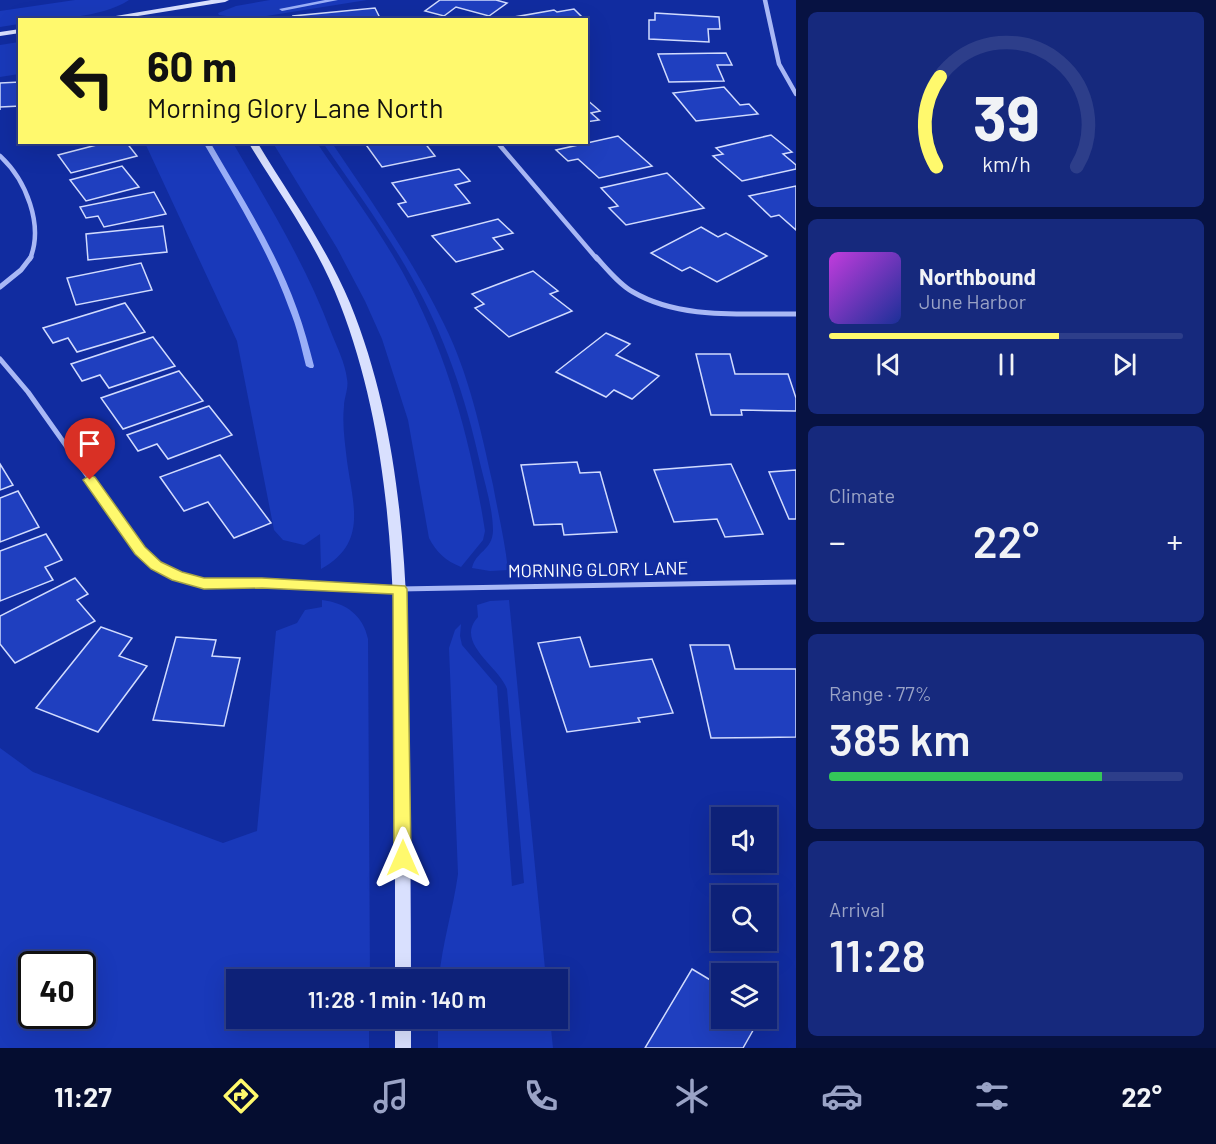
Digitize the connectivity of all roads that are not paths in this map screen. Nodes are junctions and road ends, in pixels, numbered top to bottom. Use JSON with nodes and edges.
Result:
{"nodes":[{"id":1,"x":225,"y":0,"type":"edge"},
{"id":2,"x":765,"y":0,"type":"edge"},
{"id":3,"x":175,"y":7,"type":"edge"},
{"id":4,"x":107,"y":18,"type":"edge"},
{"id":5,"x":18,"y":31,"type":"edge"},
{"id":6,"x":0,"y":33,"type":"edge"},
{"id":7,"x":796,"y":94,"type":"edge"},
{"id":8,"x":253,"y":144,"type":"edge"},
{"id":9,"x":499,"y":144,"type":"edge"},
{"id":10,"x":0,"y":156,"type":"edge"},
{"id":11,"x":0,"y":287,"type":"edge"},
{"id":12,"x":796,"y":314,"type":"edge"},
{"id":13,"x":0,"y":359,"type":"edge"},
{"id":14,"x":796,"y":582,"type":"edge"},
{"id":15,"x":400,"y":589,"type":"junction"},
{"id":16,"x":403,"y":969,"type":"edge"},
{"id":17,"x":403,"y":1029,"type":"edge"},
{"id":18,"x":403,"y":1048,"type":"edge"}],
"edges":[{"from":1,"to":3,"type":"street"},
{"from":2,"to":7,"type":"street"},
{"from":3,"to":4,"type":"street"},
{"from":5,"to":6,"type":"street"},
{"from":8,"to":15,"type":"street"},
{"from":9,"to":12,"type":"street"},
{"from":10,"to":11,"type":"street"},
{"from":13,"to":15,"type":"street","name":"MORNING GLORY LANE"},
{"from":14,"to":15,"type":"street","name":"MORNING GLORY LANE"},
{"from":15,"to":16,"type":"street"},
{"from":17,"to":18,"type":"street"}]}
